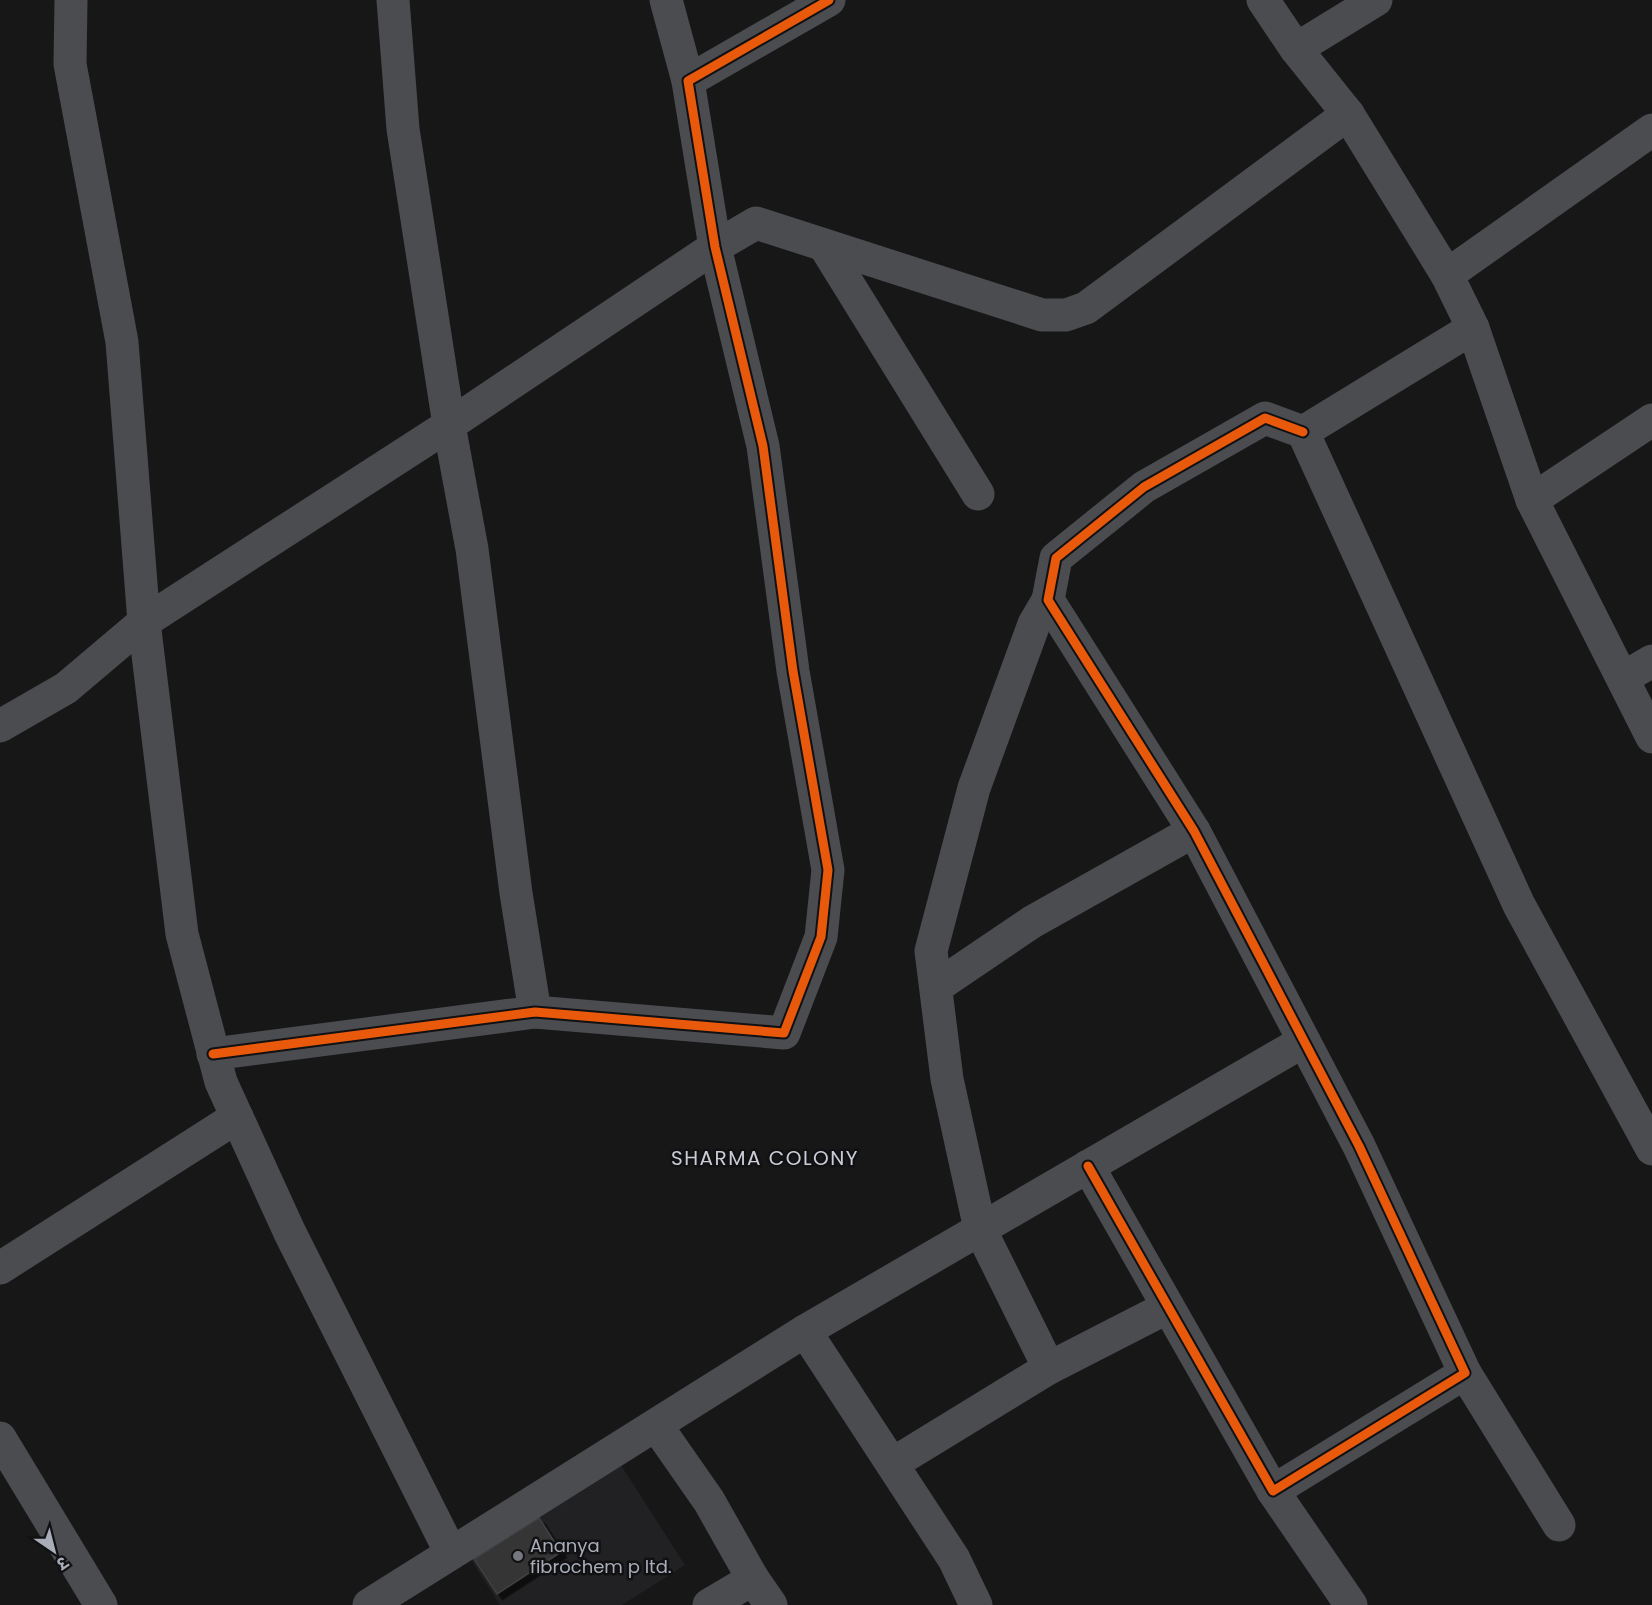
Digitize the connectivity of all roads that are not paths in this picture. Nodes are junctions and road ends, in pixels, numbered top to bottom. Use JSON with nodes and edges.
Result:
{"nodes":[{"id":1,"x":71,"y":0,"type":"edge"},
{"id":2,"x":393,"y":0,"type":"edge"},
{"id":3,"x":666,"y":0,"type":"edge"},
{"id":4,"x":829,"y":0,"type":"edge"},
{"id":5,"x":1263,"y":0,"type":"edge"},
{"id":6,"x":1376,"y":0,"type":"edge"},
{"id":7,"x":1296,"y":49,"type":"junction"},
{"id":8,"x":688,"y":81,"type":"junction"},
{"id":9,"x":1348,"y":114,"type":"junction"},
{"id":10,"x":1652,"y":130,"type":"edge"},
{"id":11,"x":824,"y":245,"type":"junction"},
{"id":12,"x":715,"y":247,"type":"junction"},
{"id":13,"x":1447,"y":275,"type":"junction"},
{"id":14,"x":1473,"y":328,"type":"junction"},
{"id":15,"x":1652,"y":420,"type":"edge"},
{"id":16,"x":449,"y":424,"type":"junction"},
{"id":17,"x":1303,"y":432,"type":"junction"},
{"id":18,"x":978,"y":494,"type":"dead end"},
{"id":19,"x":1532,"y":500,"type":"junction"},
{"id":20,"x":1048,"y":600,"type":"junction"},
{"id":21,"x":144,"y":622,"type":"junction"},
{"id":22,"x":1652,"y":661,"type":"edge"},
{"id":23,"x":1623,"y":678,"type":"junction"},
{"id":24,"x":0,"y":726,"type":"edge"},
{"id":25,"x":1652,"y":737,"type":"edge"},
{"id":26,"x":1194,"y":831,"type":"junction"},
{"id":27,"x":936,"y":987,"type":"junction"},
{"id":28,"x":535,"y":1012,"type":"junction"},
{"id":29,"x":1304,"y":1041,"type":"junction"},
{"id":30,"x":213,"y":1054,"type":"junction"},
{"id":31,"x":237,"y":1118,"type":"junction"},
{"id":32,"x":1652,"y":1149,"type":"edge"},
{"id":33,"x":1088,"y":1166,"type":"junction"},
{"id":34,"x":980,"y":1229,"type":"junction"},
{"id":35,"x":0,"y":1268,"type":"edge"},
{"id":36,"x":1167,"y":1307,"type":"junction"},
{"id":37,"x":805,"y":1331,"type":"junction"},
{"id":38,"x":1049,"y":1368,"type":"junction"},
{"id":39,"x":1465,"y":1373,"type":"junction"},
{"id":40,"x":656,"y":1425,"type":"junction"},
{"id":41,"x":0,"y":1438,"type":"edge"},
{"id":42,"x":892,"y":1464,"type":"junction"},
{"id":43,"x":1273,"y":1491,"type":"junction"},
{"id":44,"x":1559,"y":1525,"type":"dead end"},
{"id":45,"x":451,"y":1553,"type":"junction"},
{"id":46,"x":762,"y":1592,"type":"edge"},
{"id":47,"x":101,"y":1605,"type":"edge"},
{"id":48,"x":369,"y":1605,"type":"edge"},
{"id":49,"x":709,"y":1605,"type":"edge"},
{"id":50,"x":976,"y":1605,"type":"edge"},
{"id":51,"x":1351,"y":1605,"type":"edge"}],
"edges":[{"from":1,"to":21,"type":"street"},
{"from":2,"to":16,"type":"street"},
{"from":3,"to":8,"type":"street"},
{"from":4,"to":8,"type":"street"},
{"from":5,"to":7,"type":"street"},
{"from":6,"to":7,"type":"street"},
{"from":7,"to":9,"type":"street"},
{"from":8,"to":12,"type":"street"},
{"from":9,"to":11,"type":"street"},
{"from":9,"to":13,"type":"street"},
{"from":10,"to":13,"type":"street"},
{"from":11,"to":12,"type":"street"},
{"from":11,"to":18,"type":"street"},
{"from":12,"to":16,"type":"street"},
{"from":12,"to":28,"type":"street"},
{"from":13,"to":14,"type":"street"},
{"from":14,"to":17,"type":"street"},
{"from":14,"to":19,"type":"street"},
{"from":15,"to":19,"type":"street"},
{"from":16,"to":21,"type":"street"},
{"from":16,"to":28,"type":"street"},
{"from":17,"to":20,"type":"street"},
{"from":17,"to":32,"type":"street"},
{"from":19,"to":23,"type":"street"},
{"from":20,"to":26,"type":"street"},
{"from":20,"to":27,"type":"street"},
{"from":21,"to":24,"type":"street"},
{"from":21,"to":30,"type":"street"},
{"from":22,"to":23,"type":"street"},
{"from":23,"to":25,"type":"street"},
{"from":26,"to":27,"type":"street"},
{"from":26,"to":29,"type":"street"},
{"from":27,"to":34,"type":"street"},
{"from":28,"to":30,"type":"street"},
{"from":29,"to":33,"type":"street"},
{"from":29,"to":39,"type":"street"},
{"from":30,"to":31,"type":"street"},
{"from":31,"to":35,"type":"street"},
{"from":31,"to":45,"type":"street"},
{"from":33,"to":34,"type":"street"},
{"from":33,"to":36,"type":"street"},
{"from":34,"to":37,"type":"street"},
{"from":34,"to":38,"type":"street"},
{"from":36,"to":38,"type":"street"},
{"from":36,"to":43,"type":"street"},
{"from":37,"to":40,"type":"street"},
{"from":37,"to":42,"type":"street"},
{"from":38,"to":42,"type":"street"},
{"from":39,"to":43,"type":"street"},
{"from":39,"to":44,"type":"street"},
{"from":40,"to":45,"type":"street"},
{"from":40,"to":46,"type":"street"},
{"from":41,"to":47,"type":"street"},
{"from":42,"to":50,"type":"street"},
{"from":43,"to":51,"type":"street"},
{"from":45,"to":48,"type":"street"},
{"from":46,"to":49,"type":"street"}]}
